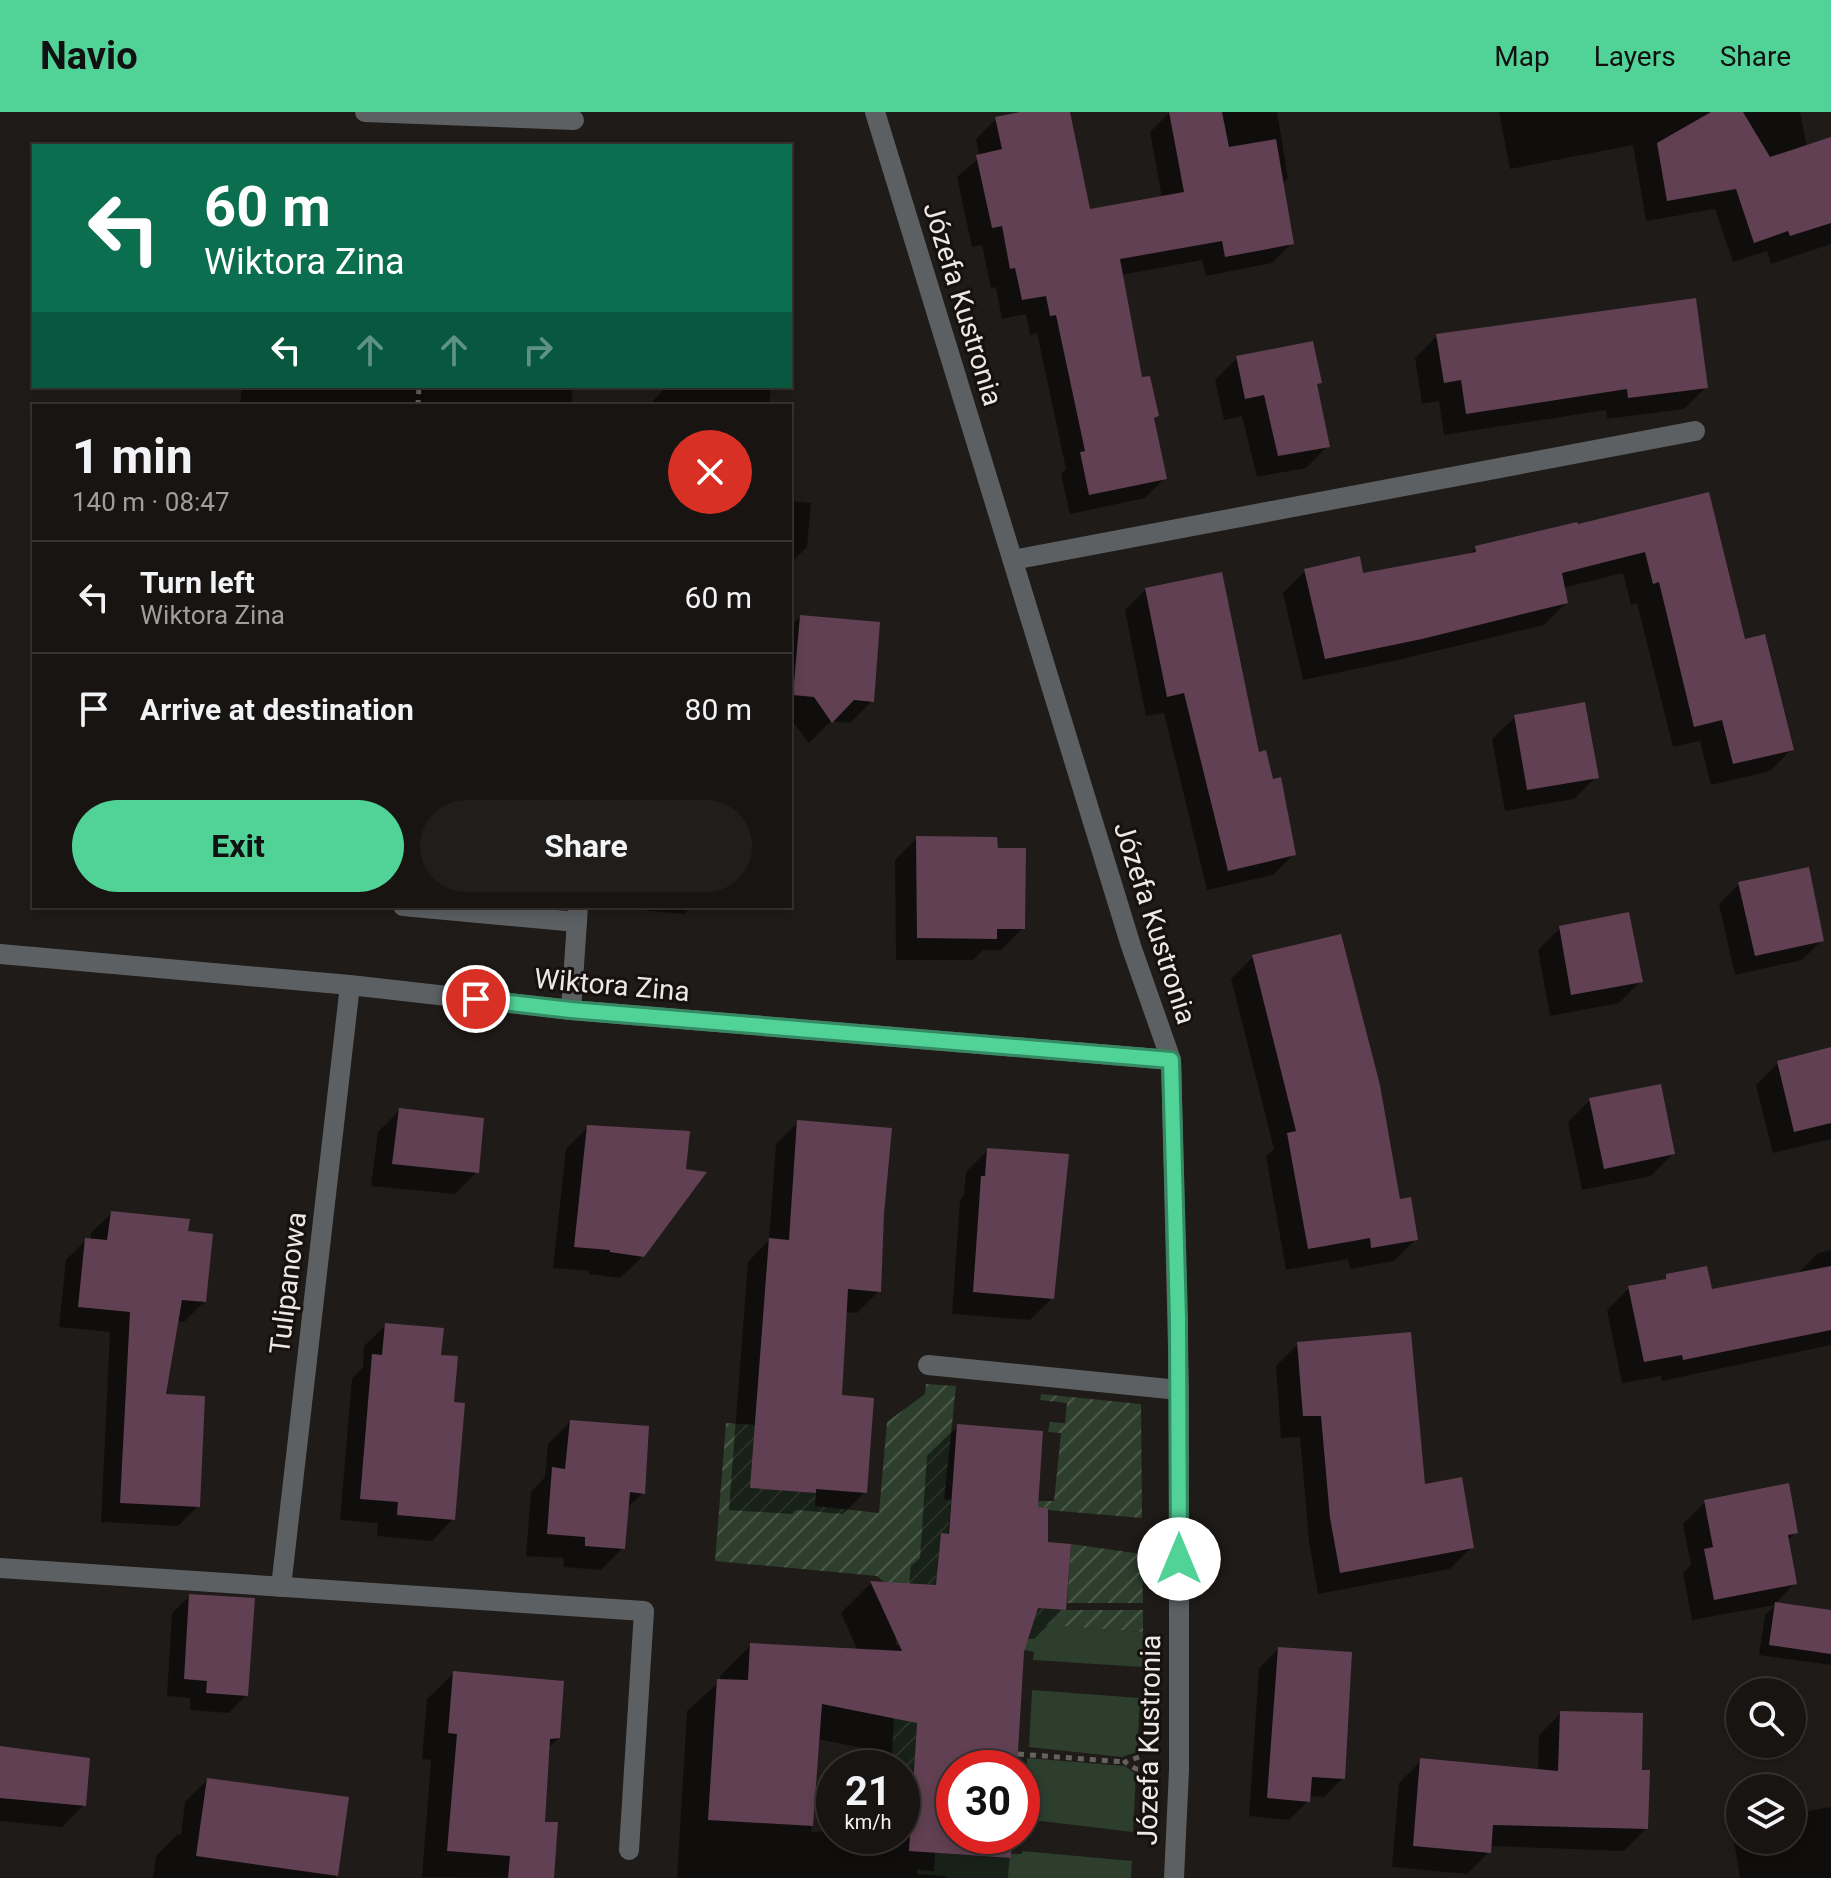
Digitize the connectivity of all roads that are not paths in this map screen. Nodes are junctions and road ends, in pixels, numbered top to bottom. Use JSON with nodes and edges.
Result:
{"nodes":[{"id":1,"x":365,"y":112,"type":"edge"},
{"id":2,"x":875,"y":112,"type":"edge"},
{"id":3,"x":574,"y":120,"type":"dead end"},
{"id":4,"x":1695,"y":431,"type":"dead end"},
{"id":5,"x":1013,"y":560,"type":"junction"},
{"id":6,"x":447,"y":908,"type":"edge"},
{"id":7,"x":578,"y":914,"type":"edge"},
{"id":8,"x":0,"y":954,"type":"edge"},
{"id":9,"x":350,"y":985,"type":"junction"},
{"id":10,"x":571,"y":1010,"type":"junction"},
{"id":11,"x":1171,"y":1060,"type":"junction"},
{"id":12,"x":928,"y":1365,"type":"dead end"},
{"id":13,"x":1179,"y":1390,"type":"junction"},
{"id":14,"x":0,"y":1568,"type":"edge"},
{"id":15,"x":281,"y":1587,"type":"junction"},
{"id":16,"x":629,"y":1850,"type":"dead end"},
{"id":17,"x":1174,"y":1878,"type":"edge"}],
"edges":[{"from":1,"to":3,"type":"street"},
{"from":2,"to":5,"type":"street","name":"Józefa Kustronia"},
{"from":4,"to":5,"type":"street"},
{"from":5,"to":11,"type":"street","name":"Józefa Kustronia"},
{"from":6,"to":7,"type":"street"},
{"from":7,"to":10,"type":"street"},
{"from":8,"to":9,"type":"street","name":"Wiktora Zina"},
{"from":9,"to":10,"type":"street","name":"Wiktora Zina"},
{"from":9,"to":15,"type":"street","name":"Tulipanowa"},
{"from":10,"to":11,"type":"street","name":"Wiktora Zina"},
{"from":11,"to":13,"type":"street","name":"Józefa Kustronia"},
{"from":12,"to":13,"type":"street"},
{"from":13,"to":17,"type":"street","name":"Józefa Kustronia"},
{"from":14,"to":15,"type":"street"},
{"from":15,"to":16,"type":"street"}]}
